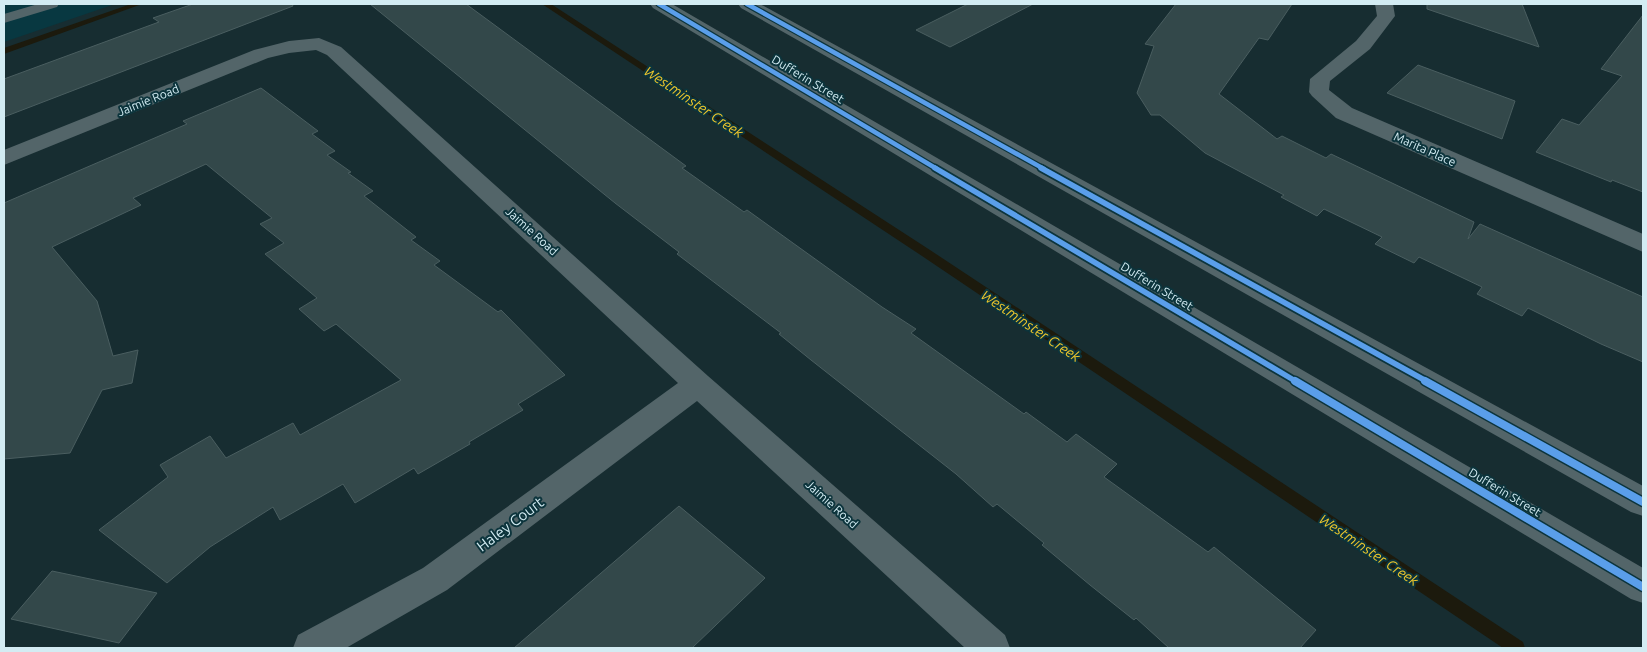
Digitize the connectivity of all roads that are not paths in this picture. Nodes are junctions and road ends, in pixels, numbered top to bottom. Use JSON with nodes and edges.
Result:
{"nodes":[{"id":1,"x":52,"y":4,"type":"edge"},
{"id":2,"x":658,"y":4,"type":"edge"},
{"id":3,"x":746,"y":4,"type":"edge"},
{"id":4,"x":1384,"y":4,"type":"edge"},
{"id":5,"x":4,"y":19,"type":"edge"},
{"id":6,"x":4,"y":158,"type":"edge"},
{"id":7,"x":1643,"y":244,"type":"edge"},
{"id":8,"x":698,"y":384,"type":"junction"},
{"id":9,"x":1643,"y":502,"type":"edge"},
{"id":10,"x":1643,"y":587,"type":"edge"},
{"id":11,"x":311,"y":648,"type":"edge"},
{"id":12,"x":992,"y":648,"type":"edge"}],
"edges":[{"from":1,"to":5,"type":"lane"},
{"from":2,"to":10,"type":"street","name":"Dufferin Street"},
{"from":3,"to":9,"type":"street"},
{"from":4,"to":7,"type":"street","name":"Marita Place"},
{"from":6,"to":8,"type":"street","name":"Jaimie Road"},
{"from":8,"to":11,"type":"street","name":"Haley Court"},
{"from":8,"to":12,"type":"street","name":"Jaimie Road"}]}
